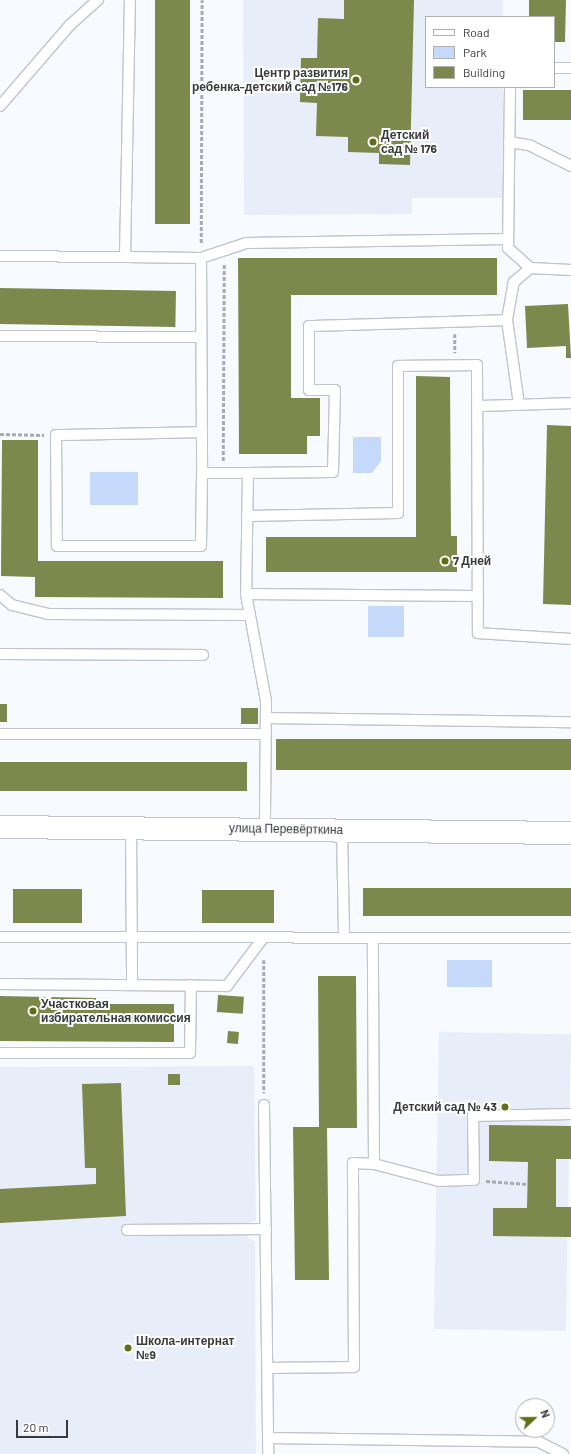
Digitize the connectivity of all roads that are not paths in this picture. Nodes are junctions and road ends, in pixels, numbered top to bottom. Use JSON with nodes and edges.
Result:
{"nodes":[{"id":1,"x":98,"y":0,"type":"edge"},
{"id":2,"x":130,"y":0,"type":"edge"},
{"id":3,"x":555,"y":68,"type":"edge"},
{"id":4,"x":571,"y":68,"type":"edge"},
{"id":5,"x":510,"y":88,"type":"edge"},
{"id":6,"x":0,"y":106,"type":"edge"},
{"id":7,"x":509,"y":142,"type":"junction"},
{"id":8,"x":571,"y":166,"type":"edge"},
{"id":9,"x":508,"y":239,"type":"junction"},
{"id":10,"x":0,"y":256,"type":"edge"},
{"id":11,"x":125,"y":257,"type":"junction"},
{"id":12,"x":201,"y":258,"type":"junction"},
{"id":13,"x":530,"y":268,"type":"junction"},
{"id":14,"x":571,"y":270,"type":"edge"},
{"id":15,"x":506,"y":320,"type":"junction"},
{"id":16,"x":0,"y":336,"type":"edge"},
{"id":17,"x":201,"y":337,"type":"junction"},
{"id":18,"x":571,"y":403,"type":"edge"},
{"id":19,"x":519,"y":404,"type":"junction"},
{"id":20,"x":478,"y":406,"type":"junction"},
{"id":21,"x":202,"y":432,"type":"junction"},
{"id":22,"x":202,"y":473,"type":"junction"},
{"id":23,"x":248,"y":473,"type":"junction"},
{"id":24,"x":247,"y":516,"type":"junction"},
{"id":25,"x":246,"y":594,"type":"junction"},
{"id":26,"x":0,"y":595,"type":"edge"},
{"id":27,"x":477,"y":596,"type":"junction"},
{"id":28,"x":250,"y":615,"type":"junction"},
{"id":29,"x":571,"y":639,"type":"edge"},
{"id":30,"x":0,"y":654,"type":"edge"},
{"id":31,"x":203,"y":655,"type":"dead end"},
{"id":32,"x":266,"y":718,"type":"junction"},
{"id":33,"x":571,"y":722,"type":"edge"},
{"id":34,"x":0,"y":734,"type":"edge"},
{"id":35,"x":266,"y":734,"type":"junction"},
{"id":36,"x":0,"y":827,"type":"edge"},
{"id":37,"x":131,"y":828,"type":"junction"},
{"id":38,"x":265,"y":828,"type":"junction"},
{"id":39,"x":342,"y":830,"type":"junction"},
{"id":40,"x":571,"y":833,"type":"edge"},
{"id":41,"x":0,"y":937,"type":"edge"},
{"id":42,"x":132,"y":937,"type":"junction"},
{"id":43,"x":263,"y":938,"type":"junction"},
{"id":44,"x":344,"y":938,"type":"junction"},
{"id":45,"x":571,"y":938,"type":"edge"},
{"id":46,"x":373,"y":939,"type":"junction"},
{"id":47,"x":0,"y":984,"type":"edge"},
{"id":48,"x":132,"y":985,"type":"junction"},
{"id":49,"x":191,"y":985,"type":"junction"},
{"id":50,"x":0,"y":1053,"type":"edge"},
{"id":51,"x":264,"y":1105,"type":"road end"},
{"id":52,"x":571,"y":1114,"type":"edge"},
{"id":53,"x":374,"y":1164,"type":"junction"},
{"id":54,"x":266,"y":1229,"type":"junction"},
{"id":55,"x":127,"y":1230,"type":"dead end"},
{"id":56,"x":268,"y":1368,"type":"junction"},
{"id":57,"x":268,"y":1438,"type":"junction"},
{"id":58,"x":268,"y":1454,"type":"edge"},
{"id":59,"x":563,"y":1454,"type":"edge"}],
"edges":[{"from":1,"to":6,"type":"lane"},
{"from":2,"to":11,"type":"lane"},
{"from":3,"to":4,"type":"lane"},
{"from":5,"to":7,"type":"lane"},
{"from":7,"to":8,"type":"lane"},
{"from":7,"to":9,"type":"lane"},
{"from":9,"to":12,"type":"lane"},
{"from":9,"to":13,"type":"lane"},
{"from":10,"to":11,"type":"lane"},
{"from":11,"to":12,"type":"lane"},
{"from":12,"to":17,"type":"lane"},
{"from":13,"to":14,"type":"lane"},
{"from":13,"to":15,"type":"lane"},
{"from":15,"to":19,"type":"lane"},
{"from":15,"to":23,"type":"lane"},
{"from":16,"to":17,"type":"lane"},
{"from":17,"to":21,"type":"lane"},
{"from":18,"to":19,"type":"lane"},
{"from":19,"to":20,"type":"lane"},
{"from":20,"to":24,"type":"lane"},
{"from":20,"to":27,"type":"lane"},
{"from":21,"to":22,"type":"lane"},
{"from":21,"to":22,"type":"lane"},
{"from":22,"to":23,"type":"lane"},
{"from":23,"to":24,"type":"lane"},
{"from":24,"to":25,"type":"lane"},
{"from":25,"to":27,"type":"lane"},
{"from":25,"to":28,"type":"lane"},
{"from":26,"to":28,"type":"lane"},
{"from":27,"to":29,"type":"lane"},
{"from":28,"to":32,"type":"lane"},
{"from":30,"to":31,"type":"lane"},
{"from":32,"to":33,"type":"lane"},
{"from":32,"to":35,"type":"lane"},
{"from":34,"to":35,"type":"lane"},
{"from":35,"to":38,"type":"lane"},
{"from":36,"to":37,"type":"street","name":"улица Перевёрткина"},
{"from":37,"to":38,"type":"street","name":"улица Перевёрткина"},
{"from":37,"to":42,"type":"lane"},
{"from":38,"to":39,"type":"street","name":"улица Перевёрткина"},
{"from":39,"to":40,"type":"street","name":"улица Перевёрткина"},
{"from":39,"to":44,"type":"lane"},
{"from":41,"to":42,"type":"lane"},
{"from":42,"to":43,"type":"lane"},
{"from":42,"to":48,"type":"lane"},
{"from":43,"to":44,"type":"lane"},
{"from":43,"to":49,"type":"lane"},
{"from":44,"to":46,"type":"lane"},
{"from":45,"to":46,"type":"lane"},
{"from":46,"to":53,"type":"lane"},
{"from":47,"to":48,"type":"lane"},
{"from":48,"to":49,"type":"lane"},
{"from":49,"to":50,"type":"lane"},
{"from":51,"to":54,"type":"lane"},
{"from":52,"to":53,"type":"lane"},
{"from":53,"to":56,"type":"lane"},
{"from":54,"to":55,"type":"lane"},
{"from":54,"to":56,"type":"lane"},
{"from":56,"to":57,"type":"lane"},
{"from":57,"to":58,"type":"lane"},
{"from":57,"to":59,"type":"lane"}]}
